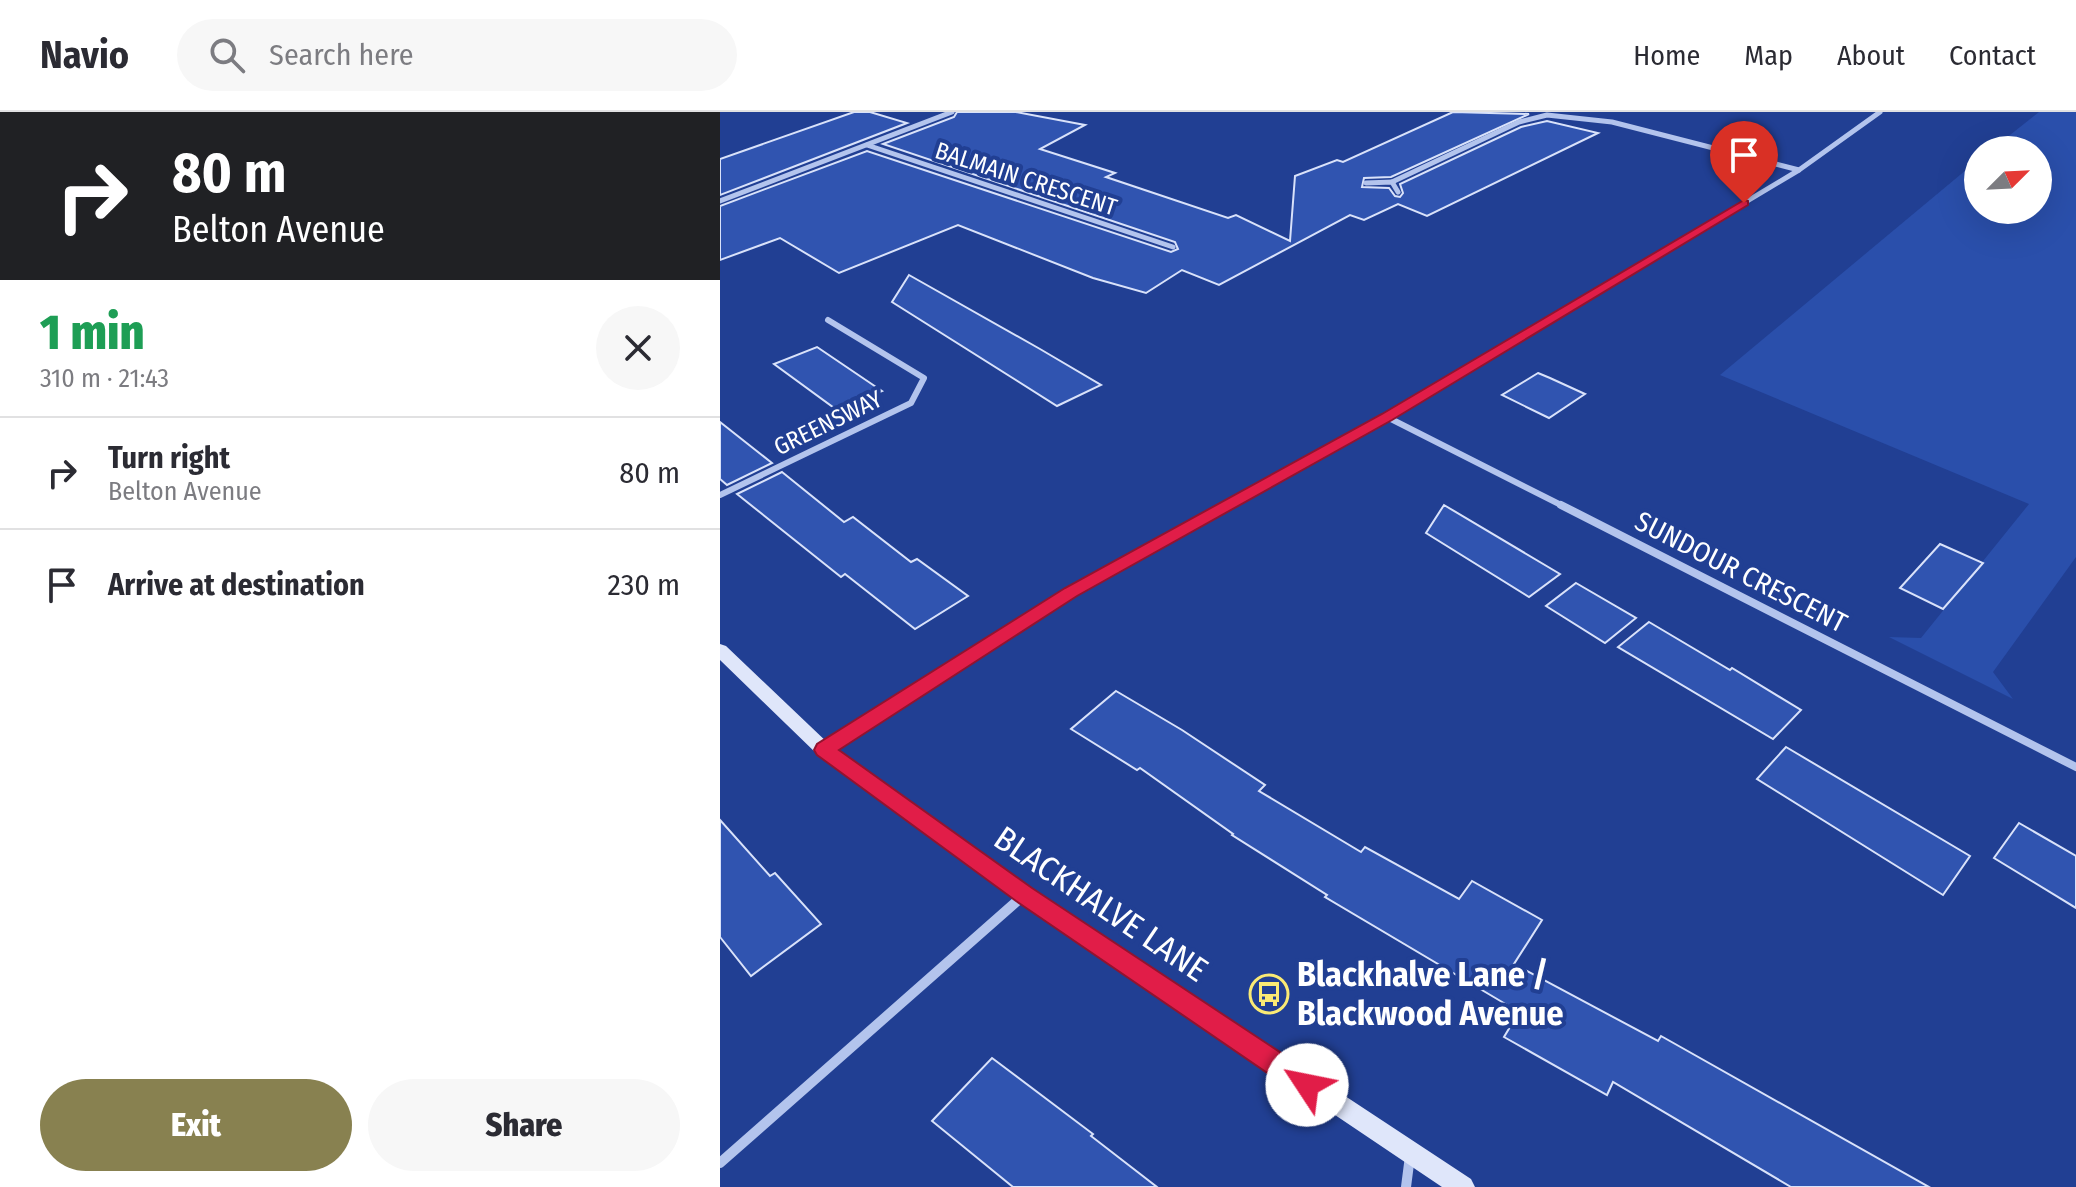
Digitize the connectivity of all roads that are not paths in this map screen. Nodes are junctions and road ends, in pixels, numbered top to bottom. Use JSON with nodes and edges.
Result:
{"nodes":[{"id":1,"x":952,"y":112,"type":"edge"},
{"id":2,"x":1880,"y":112,"type":"edge"},
{"id":3,"x":867,"y":145,"type":"junction"},
{"id":4,"x":1799,"y":170,"type":"junction"},
{"id":5,"x":1392,"y":182,"type":"junction"},
{"id":6,"x":1366,"y":183,"type":"dead end"},
{"id":7,"x":1398,"y":192,"type":"dead end"},
{"id":8,"x":720,"y":201,"type":"edge"},
{"id":9,"x":1173,"y":247,"type":"dead end"},
{"id":10,"x":828,"y":320,"type":"dead end"},
{"id":11,"x":1387,"y":417,"type":"junction"},
{"id":12,"x":720,"y":495,"type":"edge"},
{"id":13,"x":720,"y":650,"type":"edge"},
{"id":14,"x":824,"y":750,"type":"junction"},
{"id":15,"x":2076,"y":767,"type":"edge"},
{"id":16,"x":1024,"y":895,"type":"junction"},
{"id":17,"x":1410,"y":1154,"type":"junction"},
{"id":18,"x":720,"y":1163,"type":"edge"},
{"id":19,"x":1406,"y":1187,"type":"edge"},
{"id":20,"x":1463,"y":1187,"type":"edge"}],
"edges":[{"from":1,"to":3,"type":"street"},
{"from":2,"to":4,"type":"street"},
{"from":3,"to":8,"type":"street"},
{"from":3,"to":9,"type":"street","name":"BALMAIN CRESCENT"},
{"from":4,"to":5,"type":"street"},
{"from":4,"to":11,"type":"street"},
{"from":5,"to":6,"type":"street"},
{"from":5,"to":7,"type":"street"},
{"from":10,"to":12,"type":"street","name":"GREENSWAY"},
{"from":11,"to":14,"type":"street"},
{"from":11,"to":15,"type":"street","name":"SUNDOUR CRESCENT"},
{"from":13,"to":14,"type":"main road","name":"BLACKHALVE LANE"},
{"from":14,"to":16,"type":"main road","name":"BLACKHALVE LANE"},
{"from":16,"to":17,"type":"main road","name":"BLACKHALVE LANE"},
{"from":16,"to":18,"type":"street"},
{"from":17,"to":19,"type":"street"},
{"from":17,"to":20,"type":"main road","name":"BLACKHALVE LANE"}]}
